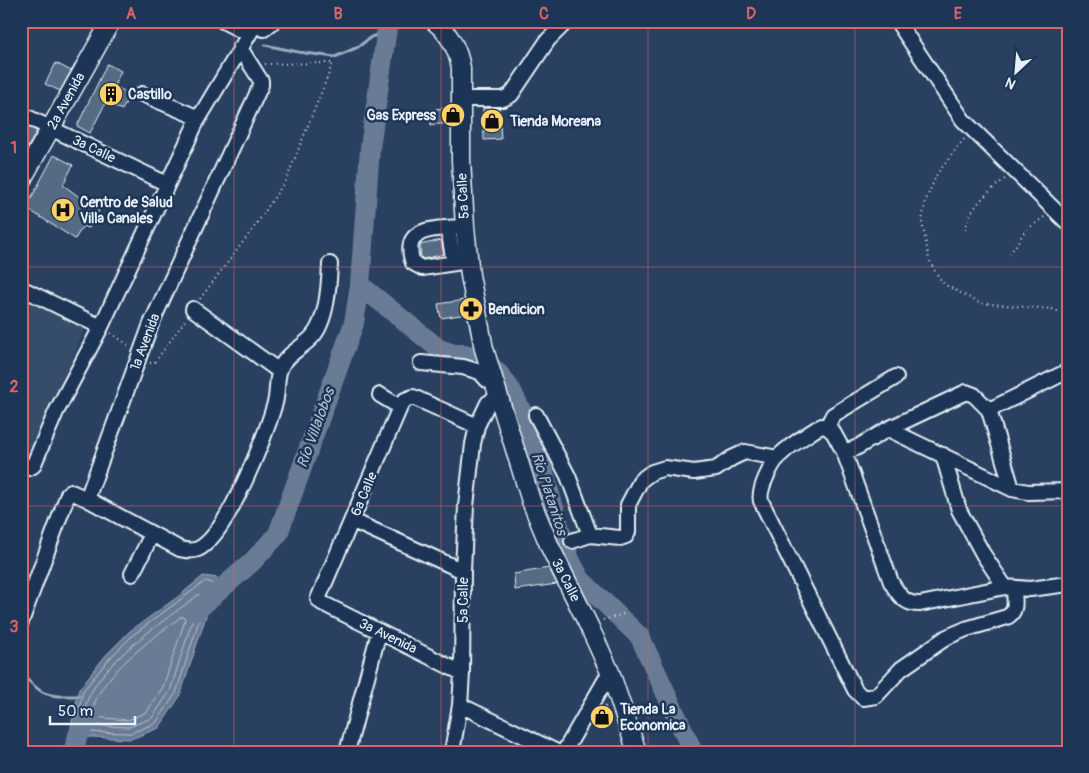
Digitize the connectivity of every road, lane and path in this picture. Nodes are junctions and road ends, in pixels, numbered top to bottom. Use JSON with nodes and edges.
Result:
{"nodes":[{"id":1,"x":111,"y":21,"type":"edge"},
{"id":2,"x":223,"y":21,"type":"edge"},
{"id":3,"x":274,"y":21,"type":"edge"},
{"id":4,"x":434,"y":21,"type":"edge"},
{"id":5,"x":567,"y":21,"type":"edge"},
{"id":6,"x":899,"y":22,"type":"edge"},
{"id":7,"x":253,"y":27,"type":"edge"},
{"id":8,"x":240,"y":48,"type":"junction"},
{"id":9,"x":250,"y":64,"type":"junction"},
{"id":10,"x":142,"y":94,"type":"dead end"},
{"id":11,"x":462,"y":99,"type":"junction"},
{"id":12,"x":21,"y":114,"type":"edge"},
{"id":13,"x":199,"y":118,"type":"junction"},
{"id":14,"x":51,"y":128,"type":"junction"},
{"id":15,"x":972,"y":129,"type":"junction"},
{"id":16,"x":1016,"y":172,"type":"junction"},
{"id":17,"x":21,"y":181,"type":"edge"},
{"id":18,"x":167,"y":184,"type":"junction"},
{"id":19,"x":1054,"y":210,"type":"junction"},
{"id":20,"x":1068,"y":223,"type":"edge"},
{"id":21,"x":457,"y":227,"type":"junction"},
{"id":22,"x":966,"y":230,"type":"dead end"},
{"id":23,"x":1010,"y":254,"type":"dead end"},
{"id":24,"x":461,"y":262,"type":"junction"},
{"id":25,"x":330,"y":264,"type":"dead end"},
{"id":26,"x":21,"y":288,"type":"edge"},
{"id":27,"x":193,"y":309,"type":"junction"},
{"id":28,"x":1068,"y":314,"type":"edge"},
{"id":29,"x":101,"y":327,"type":"junction"},
{"id":30,"x":139,"y":355,"type":"junction"},
{"id":31,"x":421,"y":363,"type":"dead end"},
{"id":32,"x":279,"y":371,"type":"junction"},
{"id":33,"x":1068,"y":371,"type":"edge"},
{"id":34,"x":493,"y":377,"type":"junction"},
{"id":35,"x":896,"y":377,"type":"dead end"},
{"id":36,"x":380,"y":395,"type":"dead end"},
{"id":37,"x":499,"y":397,"type":"junction"},
{"id":38,"x":400,"y":406,"type":"junction"},
{"id":39,"x":989,"y":410,"type":"junction"},
{"id":40,"x":536,"y":415,"type":"dead end"},
{"id":41,"x":477,"y":426,"type":"junction"},
{"id":42,"x":827,"y":427,"type":"junction"},
{"id":43,"x":888,"y":430,"type":"junction"},
{"id":44,"x":844,"y":452,"type":"junction"},
{"id":45,"x":943,"y":455,"type":"junction"},
{"id":46,"x":778,"y":458,"type":"junction"},
{"id":47,"x":27,"y":466,"type":"edge"},
{"id":48,"x":1012,"y":489,"type":"junction"},
{"id":49,"x":1068,"y":491,"type":"edge"},
{"id":50,"x":87,"y":500,"type":"junction"},
{"id":51,"x":353,"y":521,"type":"junction"},
{"id":52,"x":152,"y":534,"type":"junction"},
{"id":53,"x":590,"y":534,"type":"junction"},
{"id":54,"x":572,"y":540,"type":"dead end"},
{"id":55,"x":463,"y":571,"type":"junction"},
{"id":56,"x":132,"y":574,"type":"dead end"},
{"id":57,"x":1068,"y":584,"type":"edge"},
{"id":58,"x":1009,"y":588,"type":"junction"},
{"id":59,"x":319,"y":595,"type":"joint"},
{"id":60,"x":623,"y":614,"type":"dead end"},
{"id":61,"x":610,"y":618,"type":"dead end"},
{"id":62,"x":21,"y":622,"type":"edge"},
{"id":63,"x":379,"y":632,"type":"junction"},
{"id":64,"x":610,"y":672,"type":"junction"},
{"id":65,"x":462,"y":673,"type":"junction"},
{"id":66,"x":460,"y":705,"type":"junction"},
{"id":67,"x":347,"y":752,"type":"edge"},
{"id":68,"x":452,"y":752,"type":"edge"},
{"id":69,"x":557,"y":752,"type":"edge"},
{"id":70,"x":564,"y":752,"type":"edge"},
{"id":71,"x":637,"y":752,"type":"edge"}],
"edges":[{"from":1,"to":14,"type":"main road","name":"2a Avenida"},
{"from":2,"to":7,"type":"street"},
{"from":3,"to":7,"type":"street"},
{"from":4,"to":11,"type":"main road","name":"5a Calle"},
{"from":5,"to":11,"type":"street"},
{"from":6,"to":15,"type":"street"},
{"from":7,"to":8,"type":"street"},
{"from":8,"to":9,"type":"street","name":"1a Avenida"},
{"from":8,"to":13,"type":"street"},
{"from":9,"to":27,"type":"path"},
{"from":9,"to":30,"type":"street","name":"1a Avenida"},
{"from":10,"to":13,"type":"street"},
{"from":11,"to":21,"type":"main road","name":"5a Calle"},
{"from":12,"to":14,"type":"street","name":"3a Calle"},
{"from":13,"to":18,"type":"street"},
{"from":14,"to":17,"type":"main road","name":"2a Avenida"},
{"from":14,"to":18,"type":"street","name":"3a Calle"},
{"from":15,"to":16,"type":"street"},
{"from":15,"to":28,"type":"path"},
{"from":16,"to":19,"type":"street"},
{"from":16,"to":22,"type":"path"},
{"from":18,"to":29,"type":"street"},
{"from":19,"to":20,"type":"street"},
{"from":19,"to":23,"type":"path"},
{"from":21,"to":24,"type":"main road","name":"5a Calle"},
{"from":21,"to":24,"type":"street"},
{"from":24,"to":34,"type":"main road","name":"5a Calle"},
{"from":25,"to":32,"type":"street"},
{"from":26,"to":29,"type":"street"},
{"from":27,"to":30,"type":"path"},
{"from":27,"to":32,"type":"street"},
{"from":29,"to":30,"type":"path"},
{"from":29,"to":47,"type":"street"},
{"from":30,"to":50,"type":"street","name":"1a Avenida"},
{"from":31,"to":34,"type":"street"},
{"from":32,"to":52,"type":"street"},
{"from":33,"to":39,"type":"street"},
{"from":34,"to":37,"type":"main road","name":"3a Calle"},
{"from":35,"to":42,"type":"street"},
{"from":36,"to":38,"type":"street"},
{"from":37,"to":41,"type":"street","name":"5a Calle"},
{"from":37,"to":64,"type":"main road","name":"3a Calle"},
{"from":38,"to":41,"type":"street"},
{"from":38,"to":51,"type":"street","name":"6a Calle"},
{"from":39,"to":43,"type":"street"},
{"from":39,"to":48,"type":"street"},
{"from":40,"to":53,"type":"street"},
{"from":41,"to":55,"type":"street","name":"5a Calle"},
{"from":42,"to":44,"type":"street"},
{"from":42,"to":46,"type":"street"},
{"from":43,"to":44,"type":"street"},
{"from":43,"to":45,"type":"street"},
{"from":44,"to":58,"type":"street"},
{"from":45,"to":48,"type":"street"},
{"from":45,"to":58,"type":"street"},
{"from":46,"to":53,"type":"street"},
{"from":46,"to":58,"type":"street"},
{"from":48,"to":49,"type":"street"},
{"from":50,"to":52,"type":"street"},
{"from":50,"to":62,"type":"street"},
{"from":51,"to":55,"type":"street"},
{"from":51,"to":59,"type":"street","name":"6a Calle"},
{"from":52,"to":56,"type":"street"},
{"from":53,"to":54,"type":"street"},
{"from":55,"to":65,"type":"street","name":"5a Calle"},
{"from":57,"to":58,"type":"street"},
{"from":59,"to":63,"type":"street","name":"3a Avenida"},
{"from":60,"to":61,"type":"path"},
{"from":63,"to":65,"type":"street","name":"3a Avenida"},
{"from":63,"to":67,"type":"street"},
{"from":64,"to":70,"type":"street"},
{"from":64,"to":71,"type":"main road","name":"3a Calle"},
{"from":65,"to":66,"type":"street","name":"5a Calle"},
{"from":66,"to":68,"type":"street","name":"5a Calle"},
{"from":66,"to":69,"type":"street"}]}
